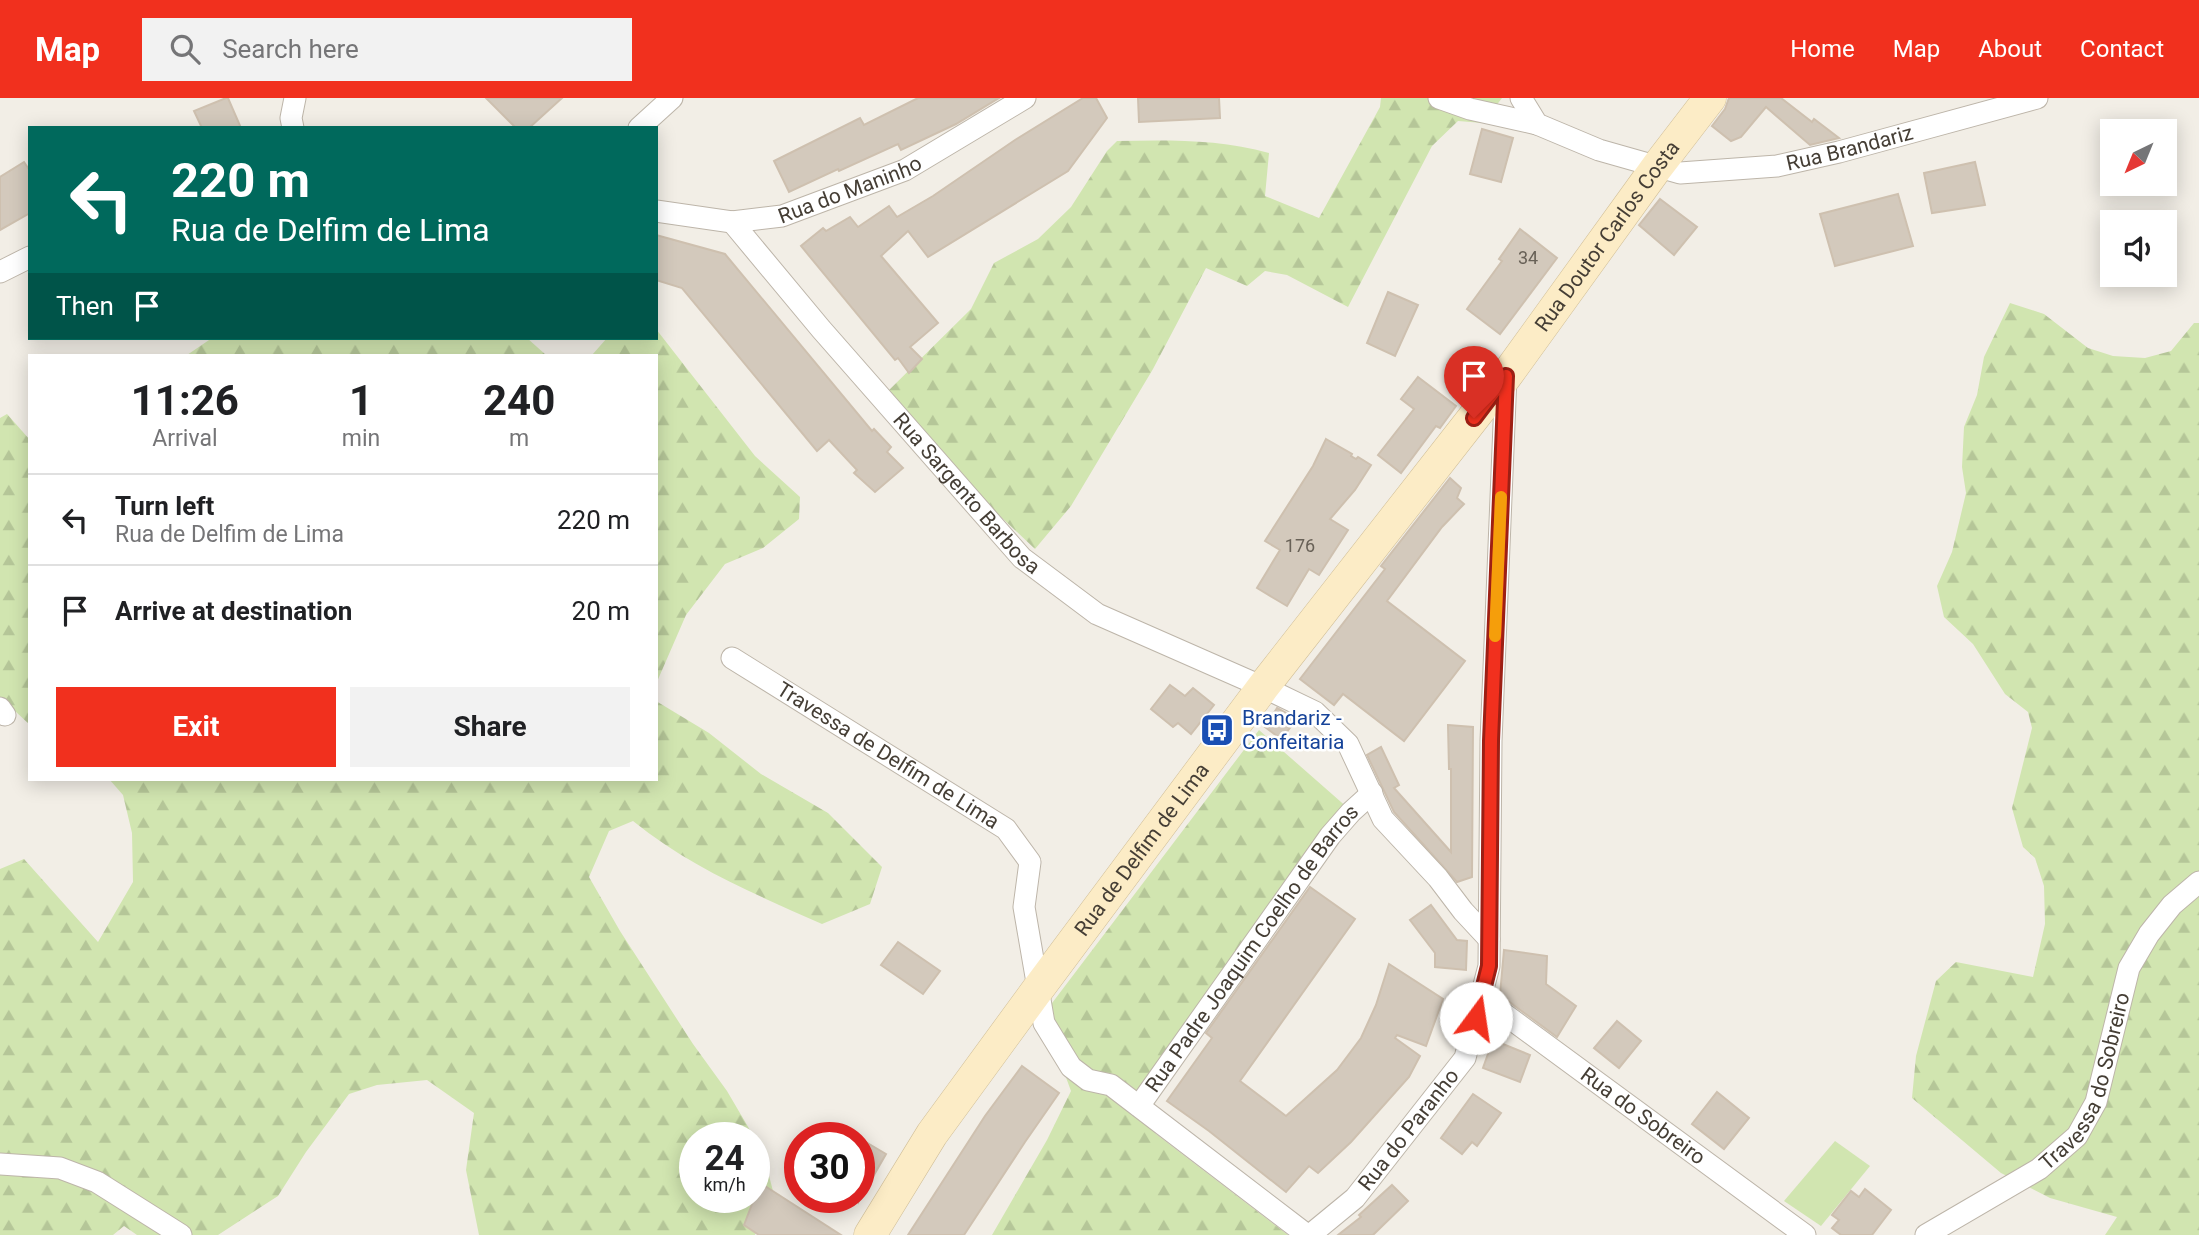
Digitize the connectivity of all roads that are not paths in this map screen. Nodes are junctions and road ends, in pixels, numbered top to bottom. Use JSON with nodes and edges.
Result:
{"nodes":[{"id":1,"x":295,"y":98,"type":"edge"},
{"id":2,"x":672,"y":98,"type":"edge"},
{"id":3,"x":1025,"y":98,"type":"edge"},
{"id":4,"x":1439,"y":98,"type":"edge"},
{"id":5,"x":1521,"y":98,"type":"edge"},
{"id":6,"x":1710,"y":98,"type":"edge"},
{"id":7,"x":2037,"y":98,"type":"edge"},
{"id":8,"x":1538,"y":124,"type":"junction"},
{"id":9,"x":293,"y":126,"type":"edge"},
{"id":10,"x":641,"y":126,"type":"edge"},
{"id":11,"x":1657,"y":167,"type":"junction"},
{"id":12,"x":658,"y":211,"type":"edge"},
{"id":13,"x":732,"y":222,"type":"junction"},
{"id":14,"x":28,"y":258,"type":"edge"},
{"id":15,"x":0,"y":272,"type":"edge"},
{"id":16,"x":1506,"y":376,"type":"junction"},
{"id":17,"x":732,"y":658,"type":"dead end"},
{"id":18,"x":1263,"y":687,"type":"junction"},
{"id":19,"x":1371,"y":793,"type":"junction"},
{"id":20,"x":2199,"y":882,"type":"edge"},
{"id":21,"x":1489,"y":939,"type":"junction"},
{"id":22,"x":1038,"y":989,"type":"junction"},
{"id":23,"x":1481,"y":997,"type":"junction"},
{"id":24,"x":1139,"y":1106,"type":"junction"},
{"id":25,"x":0,"y":1164,"type":"edge"},
{"id":26,"x":181,"y":1235,"type":"edge"},
{"id":27,"x":870,"y":1235,"type":"edge"},
{"id":28,"x":1309,"y":1235,"type":"edge"},
{"id":29,"x":1805,"y":1235,"type":"edge"},
{"id":30,"x":1926,"y":1235,"type":"edge"}],
"edges":[{"from":1,"to":9,"type":"street"},
{"from":2,"to":10,"type":"street"},
{"from":3,"to":13,"type":"street","name":"Rua do Maninho"},
{"from":4,"to":8,"type":"street"},
{"from":5,"to":8,"type":"street"},
{"from":6,"to":11,"type":"main road","name":"Rua Doutor Carlos Costa"},
{"from":7,"to":11,"type":"street","name":"Rua Brandariz"},
{"from":8,"to":11,"type":"street","name":"Rua Brandariz"},
{"from":11,"to":16,"type":"main road","name":"Rua Doutor Carlos Costa"},
{"from":12,"to":13,"type":"street","name":"Rua do Maninho"},
{"from":13,"to":18,"type":"street","name":"Rua Sargento Barbosa"},
{"from":14,"to":15,"type":"street"},
{"from":16,"to":18,"type":"main road","name":"Rua de Delfim de Lima"},
{"from":16,"to":21,"type":"street","name":"Rua do Paranho"},
{"from":17,"to":22,"type":"street","name":"Travessa de Delfim de Lima"},
{"from":18,"to":19,"type":"street","name":"Rua Sargento Barbosa"},
{"from":18,"to":22,"type":"main road","name":"Rua de Delfim de Lima"},
{"from":19,"to":21,"type":"street","name":"Rua Sargento Barbosa"},
{"from":19,"to":24,"type":"street","name":"Rua Padre Joaquim Coelho de Barros"},
{"from":20,"to":30,"type":"street","name":"Travessa do Sobreiro"},
{"from":21,"to":23,"type":"street","name":"Rua do Paranho"},
{"from":22,"to":24,"type":"street","name":"Travessa de Delfim de Lima"},
{"from":22,"to":27,"type":"main road","name":"Rua de Delfim de Lima"},
{"from":23,"to":28,"type":"street","name":"Rua do Paranho"},
{"from":23,"to":29,"type":"street","name":"Rua do Sobreiro"},
{"from":24,"to":28,"type":"street","name":"Travessa de Delfim de Lima"},
{"from":25,"to":26,"type":"street"}]}
